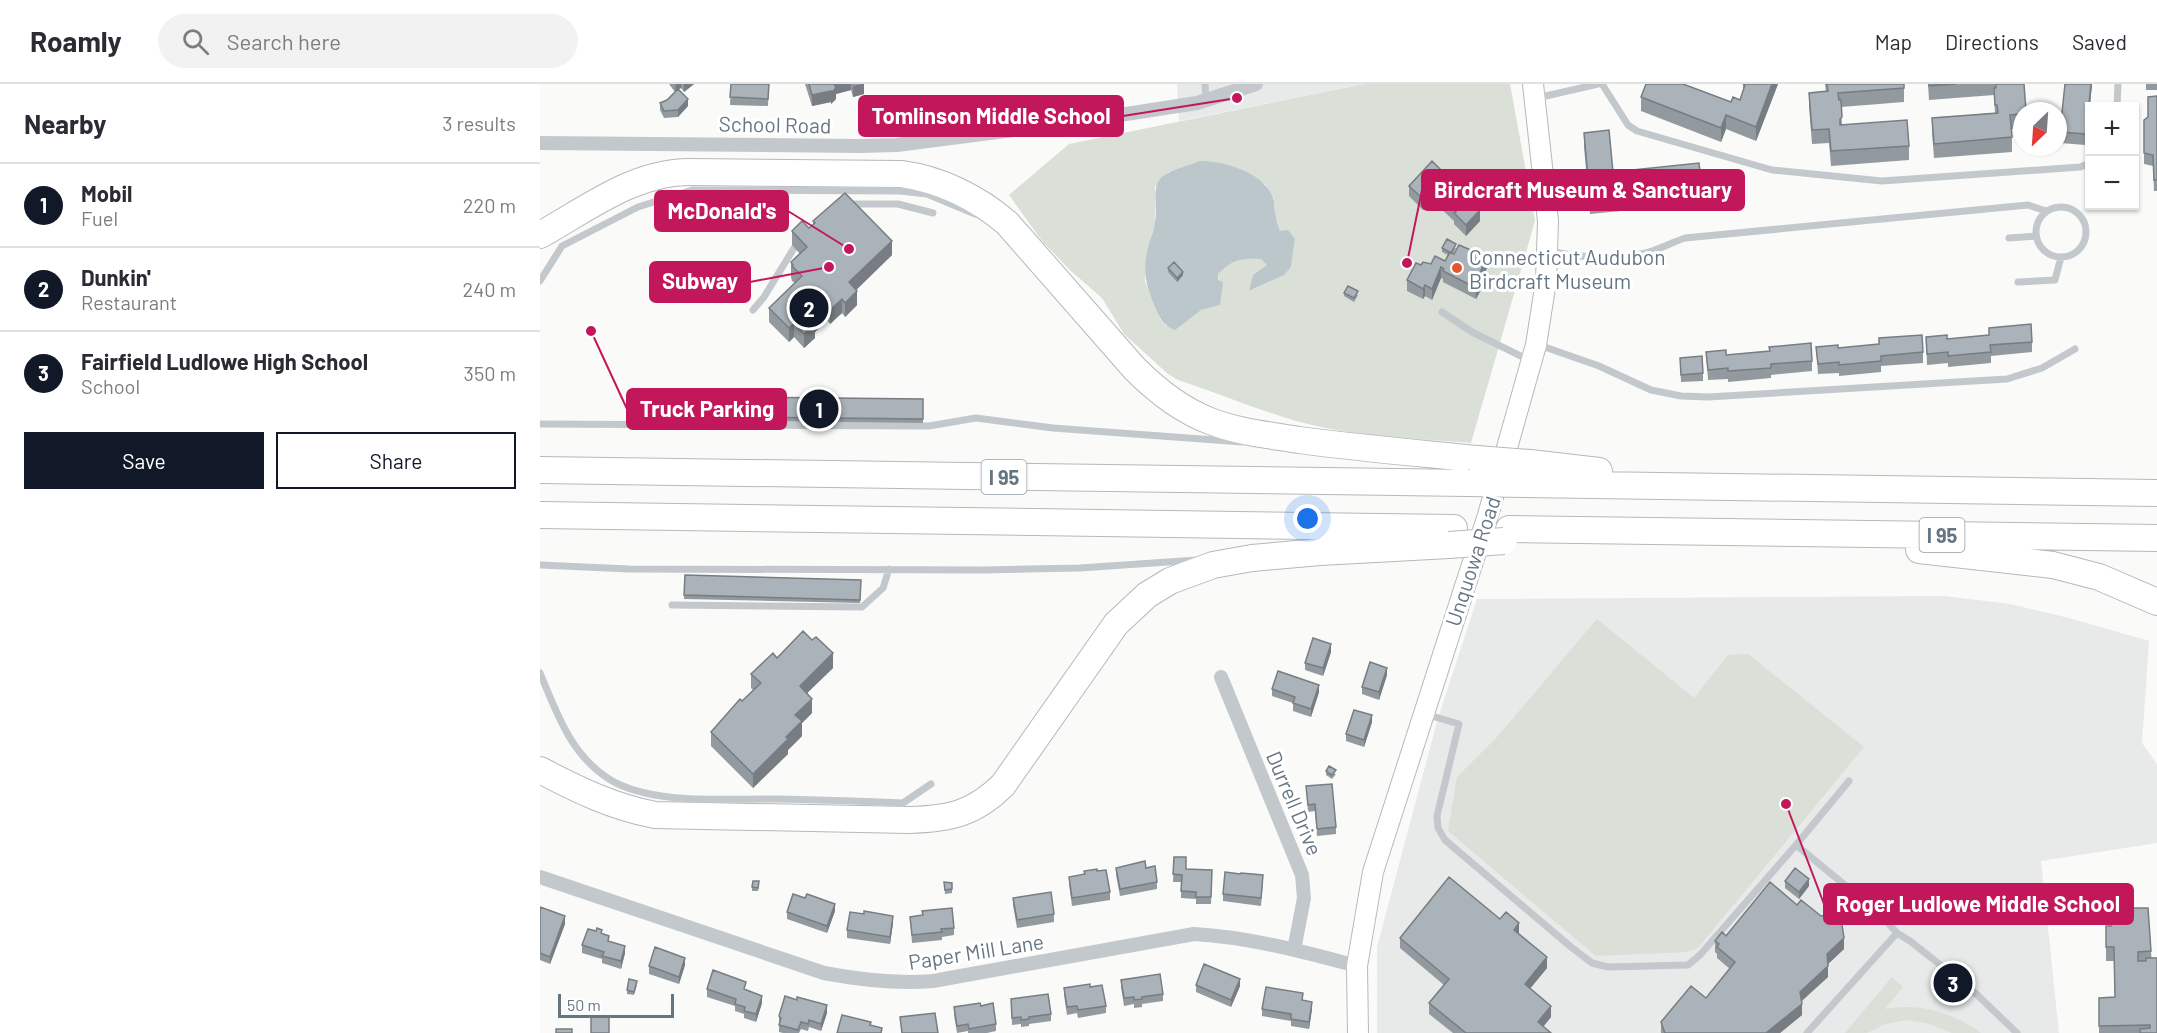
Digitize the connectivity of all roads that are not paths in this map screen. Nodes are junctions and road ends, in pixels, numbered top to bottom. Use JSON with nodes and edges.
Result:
{"nodes":[{"id":1,"x":1205,"y":84,"type":"edge"},
{"id":2,"x":1256,"y":84,"type":"edge"},
{"id":3,"x":1600,"y":84,"type":"edge"},
{"id":4,"x":2118,"y":84,"type":"edge"},
{"id":5,"x":1534,"y":91,"type":"edge"},
{"id":6,"x":1206,"y":100,"type":"junction"},
{"id":7,"x":2117,"y":102,"type":"edge"},
{"id":8,"x":540,"y":143,"type":"edge"},
{"id":9,"x":2085,"y":165,"type":"edge"},
{"id":10,"x":837,"y":207,"type":"edge"},
{"id":11,"x":2046,"y":211,"type":"junction"},
{"id":12,"x":933,"y":213,"type":"dead end"},
{"id":13,"x":985,"y":219,"type":"dead end"},
{"id":14,"x":993,"y":222,"type":"dead end"},
{"id":15,"x":1018,"y":234,"type":"junction"},
{"id":16,"x":540,"y":235,"type":"edge"},
{"id":17,"x":2036,"y":236,"type":"junction"},
{"id":18,"x":2010,"y":238,"type":"dead end"},
{"id":19,"x":794,"y":248,"type":"edge"},
{"id":20,"x":1548,"y":252,"type":"junction"},
{"id":21,"x":2061,"y":257,"type":"junction"},
{"id":22,"x":540,"y":281,"type":"edge"},
{"id":23,"x":2018,"y":282,"type":"dead end"},
{"id":24,"x":753,"y":310,"type":"dead end"},
{"id":25,"x":1442,"y":312,"type":"dead end"},
{"id":26,"x":2075,"y":349,"type":"dead end"},
{"id":27,"x":1534,"y":353,"type":"junction"},
{"id":28,"x":540,"y":424,"type":"edge"},
{"id":29,"x":1249,"y":442,"type":"dead end"},
{"id":30,"x":1271,"y":444,"type":"dead end"},
{"id":31,"x":1362,"y":448,"type":"junction"},
{"id":32,"x":540,"y":470,"type":"edge"},
{"id":33,"x":1527,"y":474,"type":"junction"},
{"id":34,"x":2157,"y":476,"type":"edge"},
{"id":35,"x":1917,"y":490,"type":"junction"},
{"id":36,"x":2157,"y":493,"type":"edge"},
{"id":37,"x":540,"y":515,"type":"edge"},
{"id":38,"x":1728,"y":532,"type":"junction"},
{"id":39,"x":1451,"y":537,"type":"junction"},
{"id":40,"x":2157,"y":538,"type":"edge"},
{"id":41,"x":1252,"y":558,"type":"junction"},
{"id":42,"x":540,"y":565,"type":"edge"},
{"id":43,"x":889,"y":569,"type":"junction"},
{"id":44,"x":2157,"y":602,"type":"edge"},
{"id":45,"x":672,"y":605,"type":"dead end"},
{"id":46,"x":540,"y":673,"type":"edge"},
{"id":47,"x":1221,"y":677,"type":"dead end"},
{"id":48,"x":1423,"y":713,"type":"junction"},
{"id":49,"x":540,"y":770,"type":"edge"},
{"id":50,"x":1849,"y":782,"type":"dead end"},
{"id":51,"x":931,"y":784,"type":"dead end"},
{"id":52,"x":1796,"y":845,"type":"junction"},
{"id":53,"x":540,"y":877,"type":"edge"},
{"id":54,"x":1897,"y":933,"type":"junction"},
{"id":55,"x":1294,"y":950,"type":"junction"},
{"id":56,"x":1357,"y":966,"type":"junction"},
{"id":57,"x":1358,"y":1033,"type":"edge"},
{"id":58,"x":1807,"y":1033,"type":"edge"},
{"id":59,"x":2017,"y":1033,"type":"edge"}],
"edges":[{"from":1,"to":6,"type":"lane"},
{"from":2,"to":6,"type":"street","name":"School Road"},
{"from":3,"to":5,"type":"lane"},
{"from":3,"to":9,"type":"lane"},
{"from":4,"to":7,"type":"lane"},
{"from":5,"to":20,"type":"street","name":"Unquowa Road"},
{"from":6,"to":8,"type":"street","name":"School Road"},
{"from":10,"to":12,"type":"lane"},
{"from":11,"to":17,"type":"lane"},
{"from":11,"to":20,"type":"lane"},
{"from":11,"to":21,"type":"lane"},
{"from":13,"to":22,"type":"lane"},
{"from":14,"to":15,"type":"lane"},
{"from":15,"to":16,"type":"highway"},
{"from":15,"to":31,"type":"highway"},
{"from":17,"to":18,"type":"lane"},
{"from":17,"to":21,"type":"lane"},
{"from":19,"to":24,"type":"lane"},
{"from":20,"to":27,"type":"street","name":"Unquowa Road"},
{"from":21,"to":23,"type":"lane"},
{"from":25,"to":27,"type":"lane"},
{"from":26,"to":27,"type":"lane"},
{"from":27,"to":48,"type":"street","name":"Unquowa Road"},
{"from":28,"to":29,"type":"lane"},
{"from":30,"to":31,"type":"lane"},
{"from":31,"to":33,"type":"highway","bridge":true},
{"from":32,"to":33,"type":"highway","number":"I 95","bridge":true},
{"from":33,"to":35,"type":"highway","number":"I 95"},
{"from":34,"to":35,"type":"highway"},
{"from":35,"to":36,"type":"highway","number":"I 95"},
{"from":37,"to":39,"type":"highway","number":"I 95"},
{"from":38,"to":39,"type":"highway","number":"I 95","bridge":true},
{"from":38,"to":40,"type":"highway","number":"I 95"},
{"from":38,"to":44,"type":"highway"},
{"from":39,"to":41,"type":"highway"},
{"from":41,"to":43,"type":"lane"},
{"from":41,"to":49,"type":"highway"},
{"from":42,"to":43,"type":"lane"},
{"from":43,"to":45,"type":"lane"},
{"from":46,"to":51,"type":"lane"},
{"from":47,"to":55,"type":"street","name":"Durrell Drive"},
{"from":48,"to":52,"type":"lane"},
{"from":48,"to":56,"type":"street","name":"Unquowa Road"},
{"from":50,"to":52,"type":"lane"},
{"from":52,"to":54,"type":"lane"},
{"from":53,"to":55,"type":"street","name":"Paper Mill Lane"},
{"from":54,"to":58,"type":"lane"},
{"from":54,"to":59,"type":"lane"},
{"from":55,"to":56,"type":"street","name":"Paper Mill Lane"},
{"from":56,"to":57,"type":"street","name":"Unquowa Road"}]}
